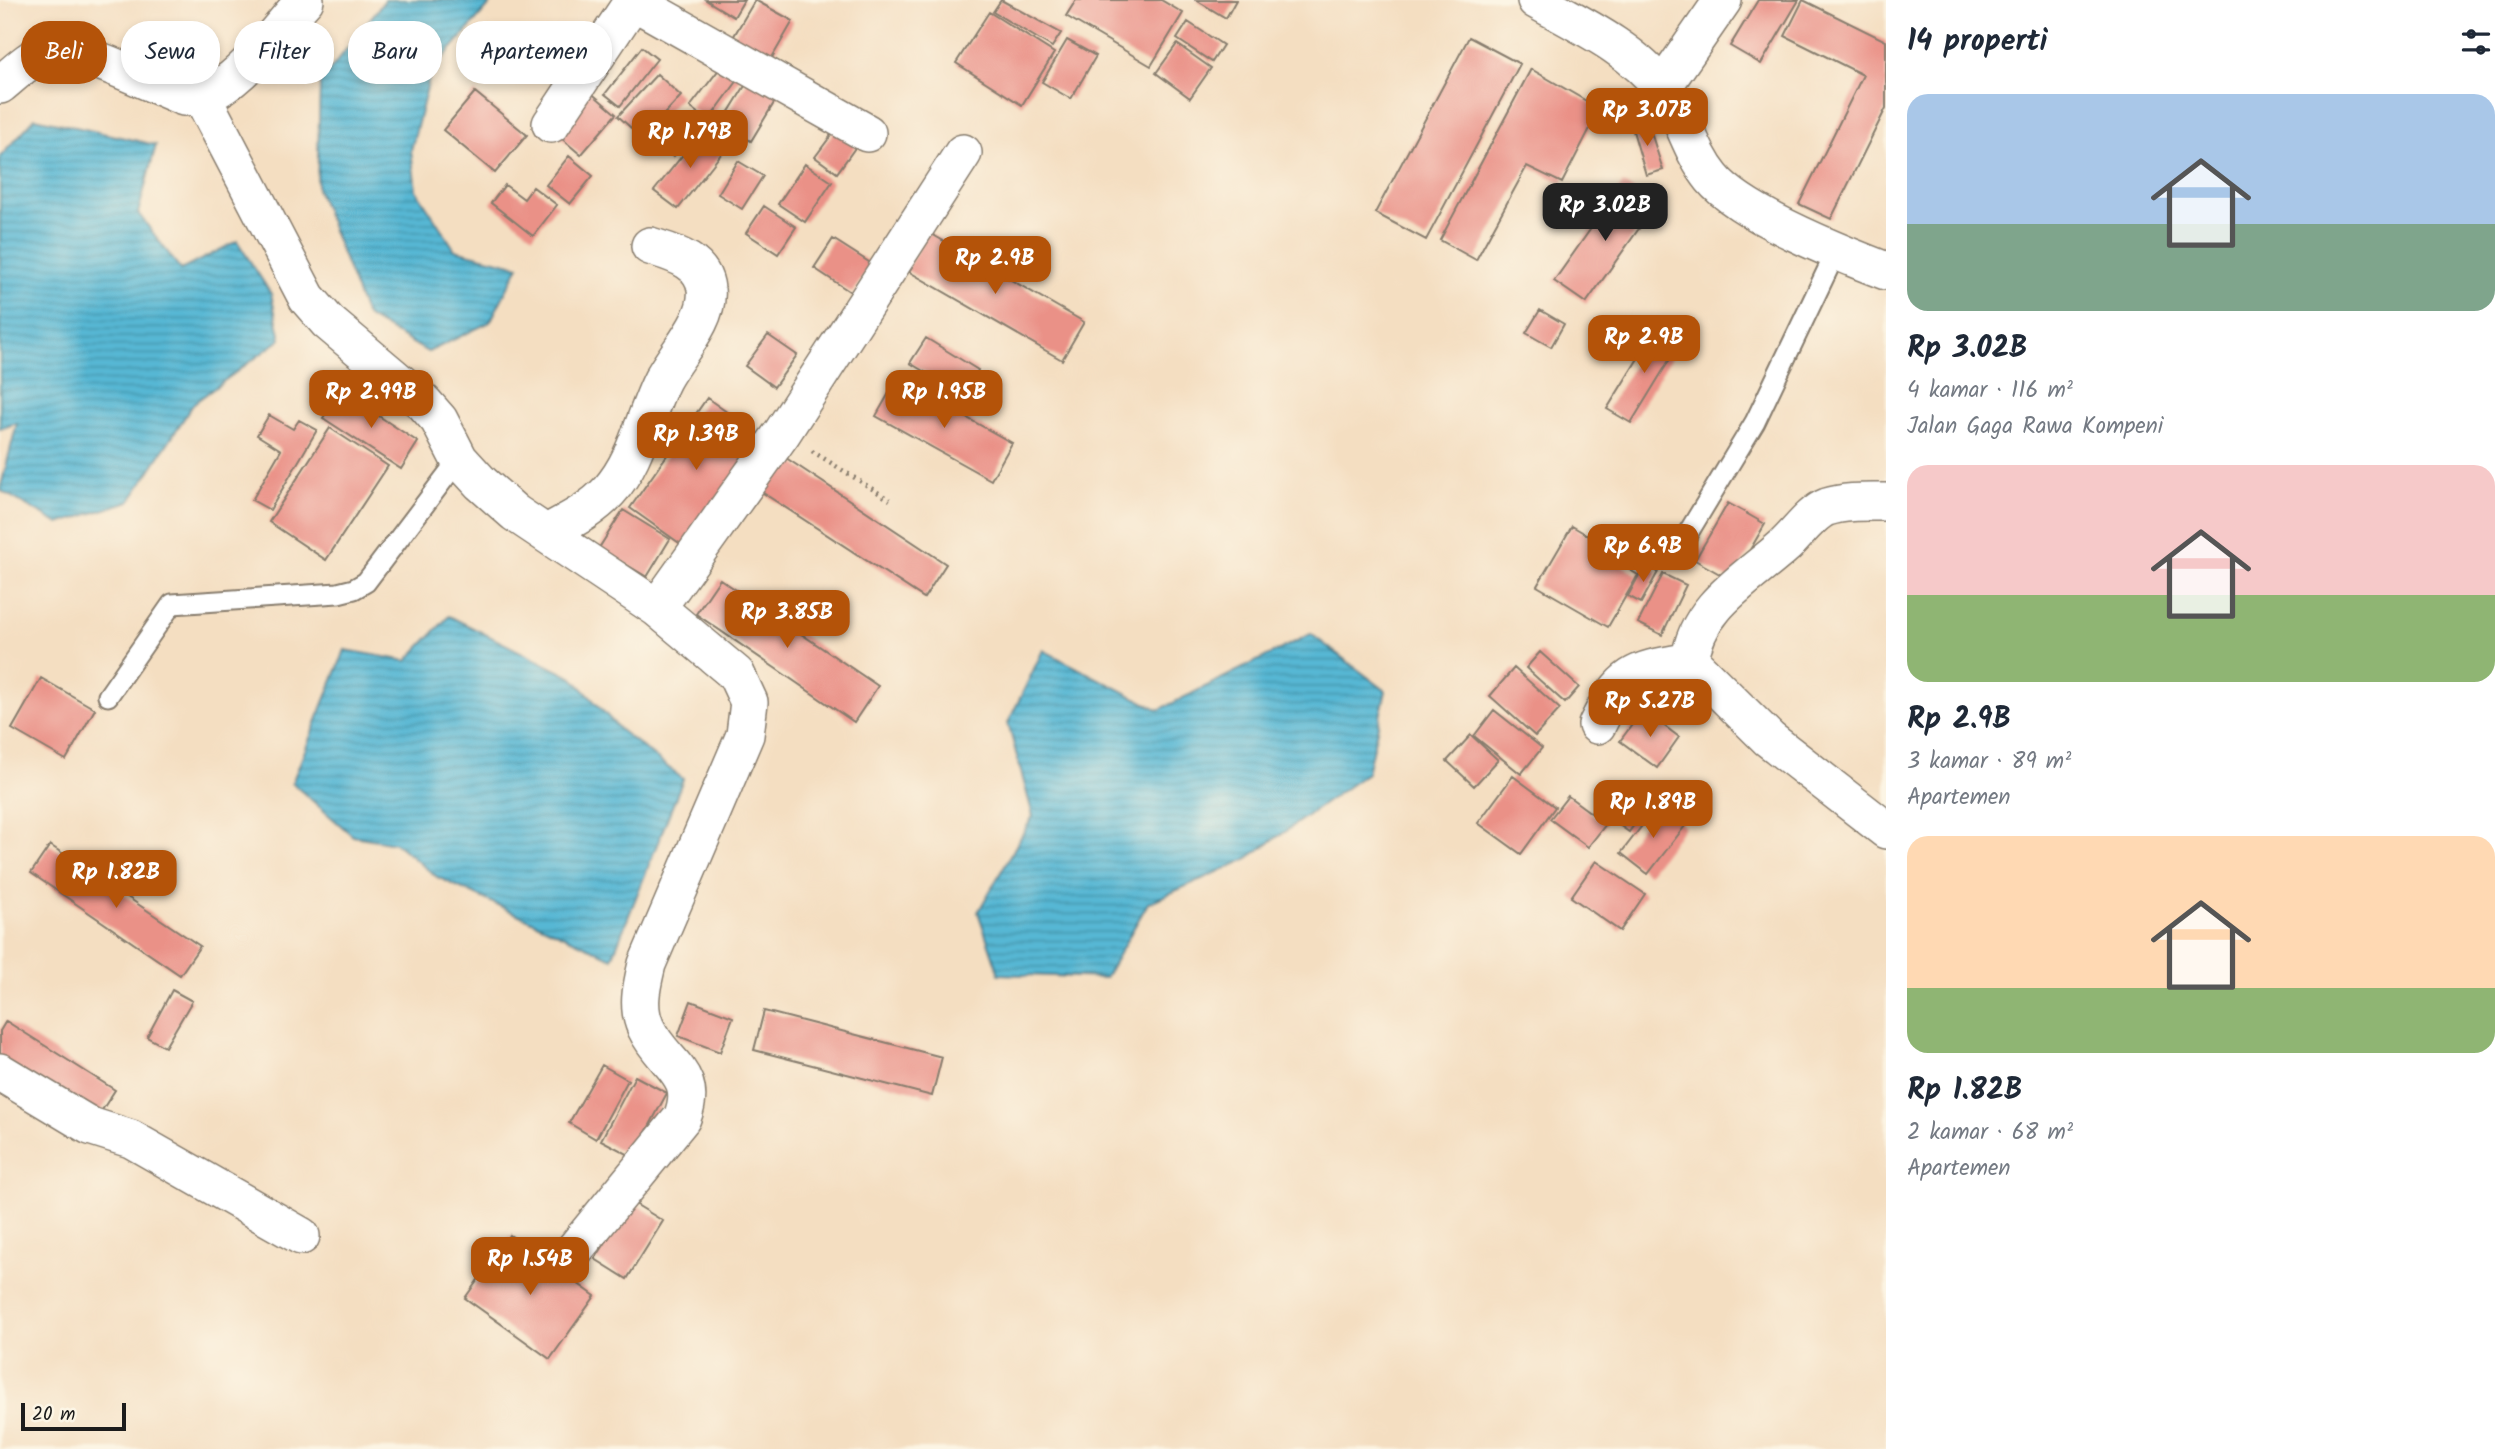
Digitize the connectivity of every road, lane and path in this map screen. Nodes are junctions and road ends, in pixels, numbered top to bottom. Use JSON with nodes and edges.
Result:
{"nodes":[{"id":1,"x":305,"y":0,"type":"edge"},
{"id":2,"x":1536,"y":0,"type":"edge"},
{"id":3,"x":1723,"y":0,"type":"edge"},
{"id":4,"x":632,"y":1,"type":"edge"},
{"id":5,"x":0,"y":85,"type":"edge"},
{"id":6,"x":1662,"y":88,"type":"junction"},
{"id":7,"x":201,"y":95,"type":"junction"},
{"id":8,"x":551,"y":124,"type":"dead end"},
{"id":9,"x":867,"y":133,"type":"dead end"},
{"id":10,"x":963,"y":153,"type":"dead end"},
{"id":11,"x":650,"y":246,"type":"dead end"},
{"id":12,"x":1836,"y":252,"type":"junction"},
{"id":13,"x":1886,"y":271,"type":"edge"},
{"id":14,"x":782,"y":433,"type":"junction"},
{"id":15,"x":459,"y":459,"type":"junction"},
{"id":16,"x":890,"y":500,"type":"dead end"},
{"id":17,"x":1886,"y":502,"type":"edge"},
{"id":18,"x":547,"y":533,"type":"junction"},
{"id":19,"x":1685,"y":538,"type":"dead end"},
{"id":20,"x":657,"y":608,"type":"junction"},
{"id":21,"x":1690,"y":661,"type":"junction"},
{"id":22,"x":108,"y":696,"type":"dead end"},
{"id":23,"x":1597,"y":725,"type":"dead end"},
{"id":24,"x":1886,"y":830,"type":"edge"},
{"id":25,"x":0,"y":1072,"type":"edge"},
{"id":26,"x":301,"y":1236,"type":"dead end"},
{"id":27,"x":575,"y":1249,"type":"dead end"}],
"edges":[{"from":1,"to":7,"type":"street"},
{"from":2,"to":6,"type":"street"},
{"from":3,"to":6,"type":"street"},
{"from":4,"to":8,"type":"street"},
{"from":4,"to":9,"type":"street"},
{"from":5,"to":7,"type":"street"},
{"from":6,"to":12,"type":"street"},
{"from":7,"to":15,"type":"street"},
{"from":10,"to":14,"type":"street"},
{"from":11,"to":18,"type":"street"},
{"from":12,"to":13,"type":"street"},
{"from":12,"to":19,"type":"lane"},
{"from":14,"to":16,"type":"path"},
{"from":14,"to":20,"type":"street"},
{"from":15,"to":18,"type":"street"},
{"from":15,"to":22,"type":"lane"},
{"from":17,"to":21,"type":"street"},
{"from":18,"to":20,"type":"street"},
{"from":20,"to":27,"type":"street"},
{"from":21,"to":23,"type":"street"},
{"from":21,"to":24,"type":"street"},
{"from":25,"to":26,"type":"street"}]}
